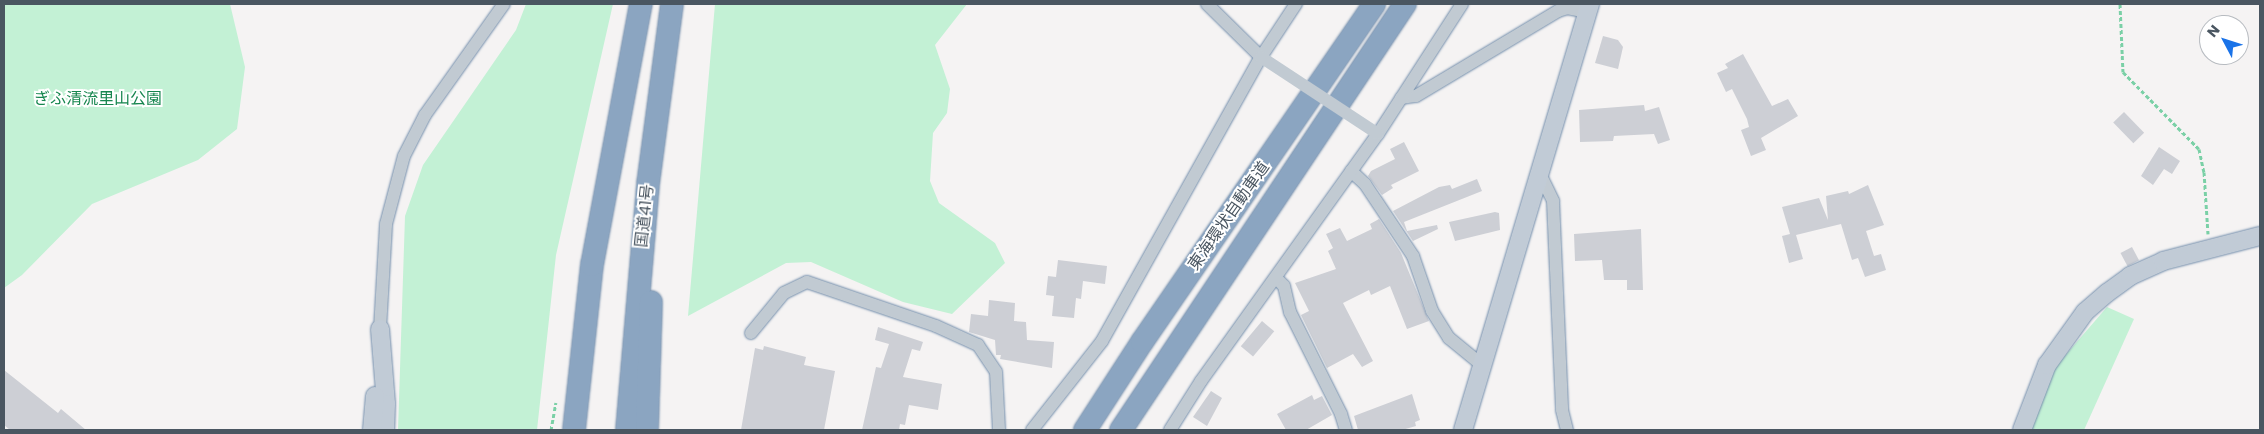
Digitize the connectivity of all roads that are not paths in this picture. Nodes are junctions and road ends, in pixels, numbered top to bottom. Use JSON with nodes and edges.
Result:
{"nodes":[{"id":1,"x":504,"y":4,"type":"edge"},
{"id":2,"x":641,"y":4,"type":"edge"},
{"id":3,"x":672,"y":4,"type":"edge"},
{"id":4,"x":681,"y":4,"type":"edge"},
{"id":5,"x":1207,"y":4,"type":"edge"},
{"id":6,"x":1296,"y":4,"type":"edge"},
{"id":7,"x":1374,"y":4,"type":"edge"},
{"id":8,"x":1405,"y":4,"type":"edge"},
{"id":9,"x":1462,"y":4,"type":"edge"},
{"id":10,"x":1588,"y":8,"type":"edge"},
{"id":11,"x":1261,"y":57,"type":"junction"},
{"id":12,"x":1401,"y":98,"type":"junction"},
{"id":13,"x":1378,"y":134,"type":"junction"},
{"id":14,"x":1351,"y":171,"type":"junction"},
{"id":15,"x":1540,"y":174,"type":"junction"},
{"id":16,"x":2260,"y":236,"type":"edge"},
{"id":17,"x":648,"y":271,"type":"junction"},
{"id":18,"x":1276,"y":278,"type":"junction"},
{"id":19,"x":380,"y":329,"type":"junction"},
{"id":20,"x":751,"y":333,"type":"dead end"},
{"id":21,"x":1482,"y":365,"type":"junction"},
{"id":22,"x":372,"y":430,"type":"edge"},
{"id":23,"x":385,"y":430,"type":"edge"},
{"id":24,"x":574,"y":430,"type":"edge"},
{"id":25,"x":628,"y":430,"type":"edge"},
{"id":26,"x":637,"y":430,"type":"edge"},
{"id":27,"x":647,"y":430,"type":"edge"},
{"id":28,"x":999,"y":430,"type":"edge"},
{"id":29,"x":1032,"y":430,"type":"edge"},
{"id":30,"x":1085,"y":430,"type":"edge"},
{"id":31,"x":1121,"y":430,"type":"edge"},
{"id":32,"x":1170,"y":430,"type":"edge"},
{"id":33,"x":1346,"y":430,"type":"edge"},
{"id":34,"x":1463,"y":430,"type":"edge"},
{"id":35,"x":1566,"y":430,"type":"edge"},
{"id":36,"x":2022,"y":430,"type":"edge"}],
"edges":[{"from":1,"to":19,"type":"street"},
{"from":2,"to":24,"type":"highway"},
{"from":3,"to":25,"type":"highway","name":"国道41号"},
{"from":4,"to":17,"type":"highway","name":"国道41号"},
{"from":5,"to":11,"type":"street"},
{"from":6,"to":11,"type":"street"},
{"from":7,"to":30,"type":"highway","name":"東海環状自動車道"},
{"from":8,"to":31,"type":"highway","name":"東海環状自動車道"},
{"from":9,"to":12,"type":"street"},
{"from":10,"to":12,"type":"street"},
{"from":10,"to":15,"type":"street"},
{"from":11,"to":13,"type":"street","bridge":true},
{"from":11,"to":29,"type":"street"},
{"from":12,"to":13,"type":"street"},
{"from":13,"to":14,"type":"street"},
{"from":14,"to":18,"type":"street"},
{"from":14,"to":21,"type":"street"},
{"from":15,"to":21,"type":"street"},
{"from":15,"to":35,"type":"street"},
{"from":16,"to":36,"type":"street"},
{"from":17,"to":26,"type":"highway","name":"国道41号"},
{"from":17,"to":27,"type":"highway"},
{"from":18,"to":32,"type":"street"},
{"from":18,"to":33,"type":"street"},
{"from":19,"to":22,"type":"street"},
{"from":19,"to":23,"type":"street"},
{"from":20,"to":28,"type":"street"},
{"from":21,"to":34,"type":"street"}]}
